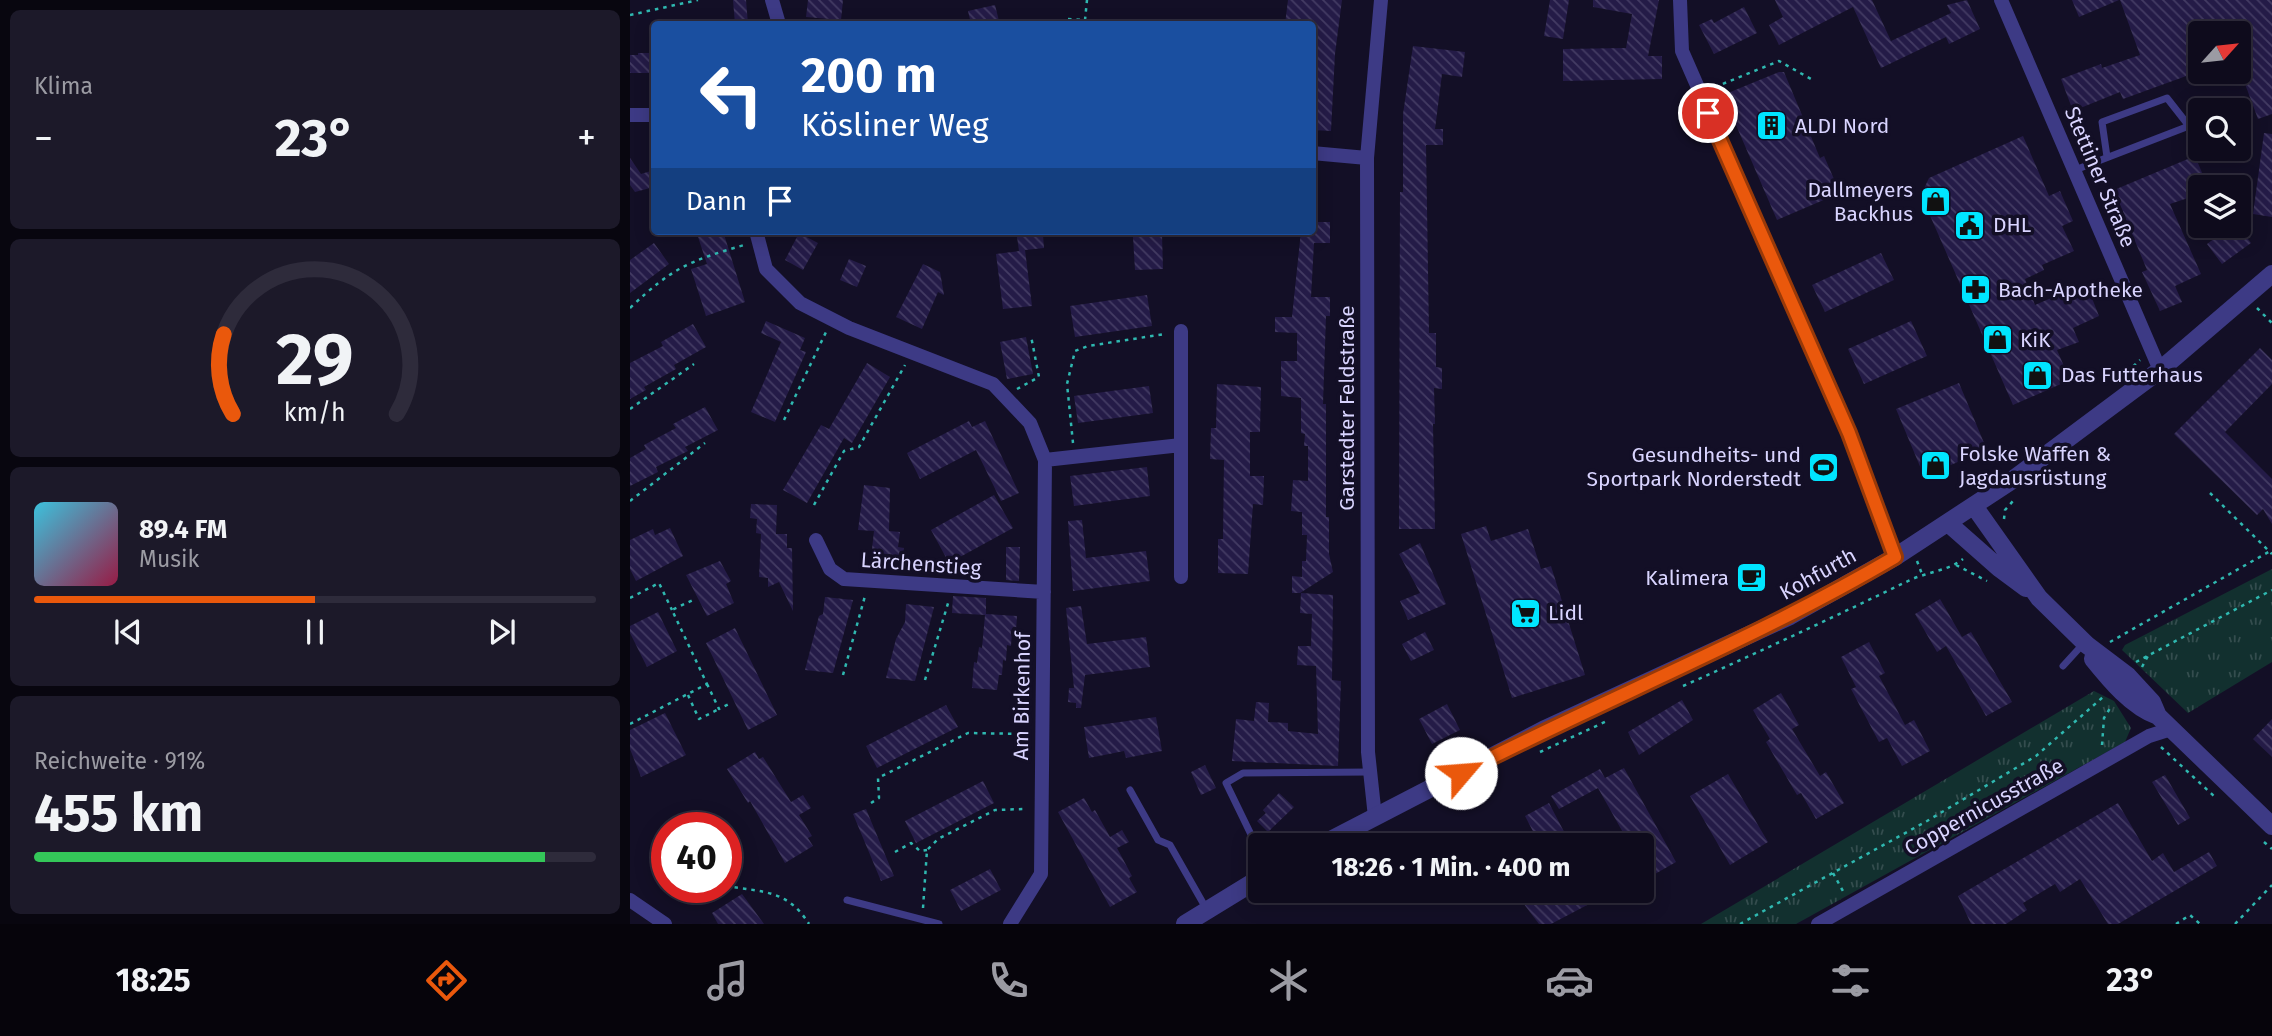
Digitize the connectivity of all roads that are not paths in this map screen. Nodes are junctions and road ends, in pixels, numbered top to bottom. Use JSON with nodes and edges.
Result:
{"nodes":[{"id":1,"x":772,"y":0,"type":"edge"},
{"id":2,"x":1381,"y":0,"type":"edge"},
{"id":3,"x":1680,"y":0,"type":"edge"},
{"id":4,"x":2001,"y":0,"type":"edge"},
{"id":5,"x":778,"y":21,"type":"edge"},
{"id":6,"x":630,"y":115,"type":"edge"},
{"id":7,"x":651,"y":115,"type":"edge"},
{"id":8,"x":1316,"y":153,"type":"edge"},
{"id":9,"x":2107,"y":157,"type":"junction"},
{"id":10,"x":1367,"y":158,"type":"junction"},
{"id":11,"x":2075,"y":170,"type":"junction"},
{"id":12,"x":757,"y":236,"type":"edge"},
{"id":13,"x":2272,"y":274,"type":"edge"},
{"id":14,"x":1181,"y":331,"type":"road end"},
{"id":15,"x":2160,"y":370,"type":"junction"},
{"id":16,"x":1181,"y":445,"type":"junction"},
{"id":17,"x":1045,"y":460,"type":"junction"},
{"id":18,"x":1974,"y":506,"type":"junction"},
{"id":19,"x":1948,"y":523,"type":"junction"},
{"id":20,"x":816,"y":540,"type":"dead end"},
{"id":21,"x":1895,"y":557,"type":"junction"},
{"id":22,"x":1181,"y":577,"type":"dead end"},
{"id":23,"x":1044,"y":592,"type":"junction"},
{"id":24,"x":2039,"y":598,"type":"junction"},
{"id":25,"x":2086,"y":644,"type":"junction"},
{"id":26,"x":2063,"y":666,"type":"dead end"},
{"id":27,"x":2171,"y":729,"type":"junction"},
{"id":28,"x":1370,"y":772,"type":"junction"},
{"id":29,"x":1130,"y":790,"type":"dead end"},
{"id":30,"x":1375,"y":817,"type":"junction"},
{"id":31,"x":2265,"y":831,"type":"edge"},
{"id":32,"x":1250,"y":833,"type":"edge"},
{"id":33,"x":1344,"y":833,"type":"edge"},
{"id":34,"x":1248,"y":885,"type":"edge"},
{"id":35,"x":630,"y":900,"type":"edge"},
{"id":36,"x":847,"y":900,"type":"dead end"},
{"id":37,"x":1207,"y":911,"type":"junction"},
{"id":38,"x":665,"y":924,"type":"edge"},
{"id":39,"x":939,"y":924,"type":"edge"},
{"id":40,"x":1010,"y":924,"type":"edge"},
{"id":41,"x":1185,"y":924,"type":"edge"},
{"id":42,"x":1818,"y":924,"type":"edge"}],
"edges":[{"from":1,"to":5,"type":"street"},
{"from":2,"to":10,"type":"street","name":"Garstedter Feldstraße"},
{"from":3,"to":21,"type":"street"},
{"from":4,"to":11,"type":"street","name":"Stettiner Straße"},
{"from":6,"to":7,"type":"street"},
{"from":8,"to":10,"type":"street"},
{"from":9,"to":9,"type":"lane"},
{"from":9,"to":11,"type":"lane"},
{"from":10,"to":28,"type":"street","name":"Garstedter Feldstraße"},
{"from":11,"to":15,"type":"street","name":"Stettiner Straße"},
{"from":12,"to":17,"type":"street","name":"Am Birkenhof"},
{"from":13,"to":15,"type":"street","name":"Kohfurth"},
{"from":14,"to":16,"type":"street"},
{"from":15,"to":18,"type":"street","name":"Kohfurth"},
{"from":16,"to":17,"type":"street"},
{"from":16,"to":22,"type":"street"},
{"from":17,"to":23,"type":"street","name":"Am Birkenhof"},
{"from":18,"to":19,"type":"street","name":"Kohfurth"},
{"from":18,"to":24,"type":"street"},
{"from":19,"to":21,"type":"street","name":"Kohfurth"},
{"from":19,"to":24,"type":"street"},
{"from":20,"to":23,"type":"street","name":"Lärchenstieg"},
{"from":21,"to":30,"type":"street","name":"Kohfurth"},
{"from":23,"to":40,"type":"street","name":"Am Birkenhof"},
{"from":24,"to":25,"type":"street"},
{"from":25,"to":26,"type":"lane"},
{"from":25,"to":27,"type":"street"},
{"from":27,"to":31,"type":"street"},
{"from":27,"to":42,"type":"street","name":"Coppernicusstraße"},
{"from":28,"to":30,"type":"street","name":"Garstedter Feldstraße"},
{"from":28,"to":32,"type":"lane"},
{"from":29,"to":37,"type":"lane"},
{"from":30,"to":33,"type":"street","name":"Kohfurth"},
{"from":34,"to":37,"type":"street"},
{"from":35,"to":38,"type":"street"},
{"from":36,"to":39,"type":"lane"},
{"from":37,"to":41,"type":"street"}]}
